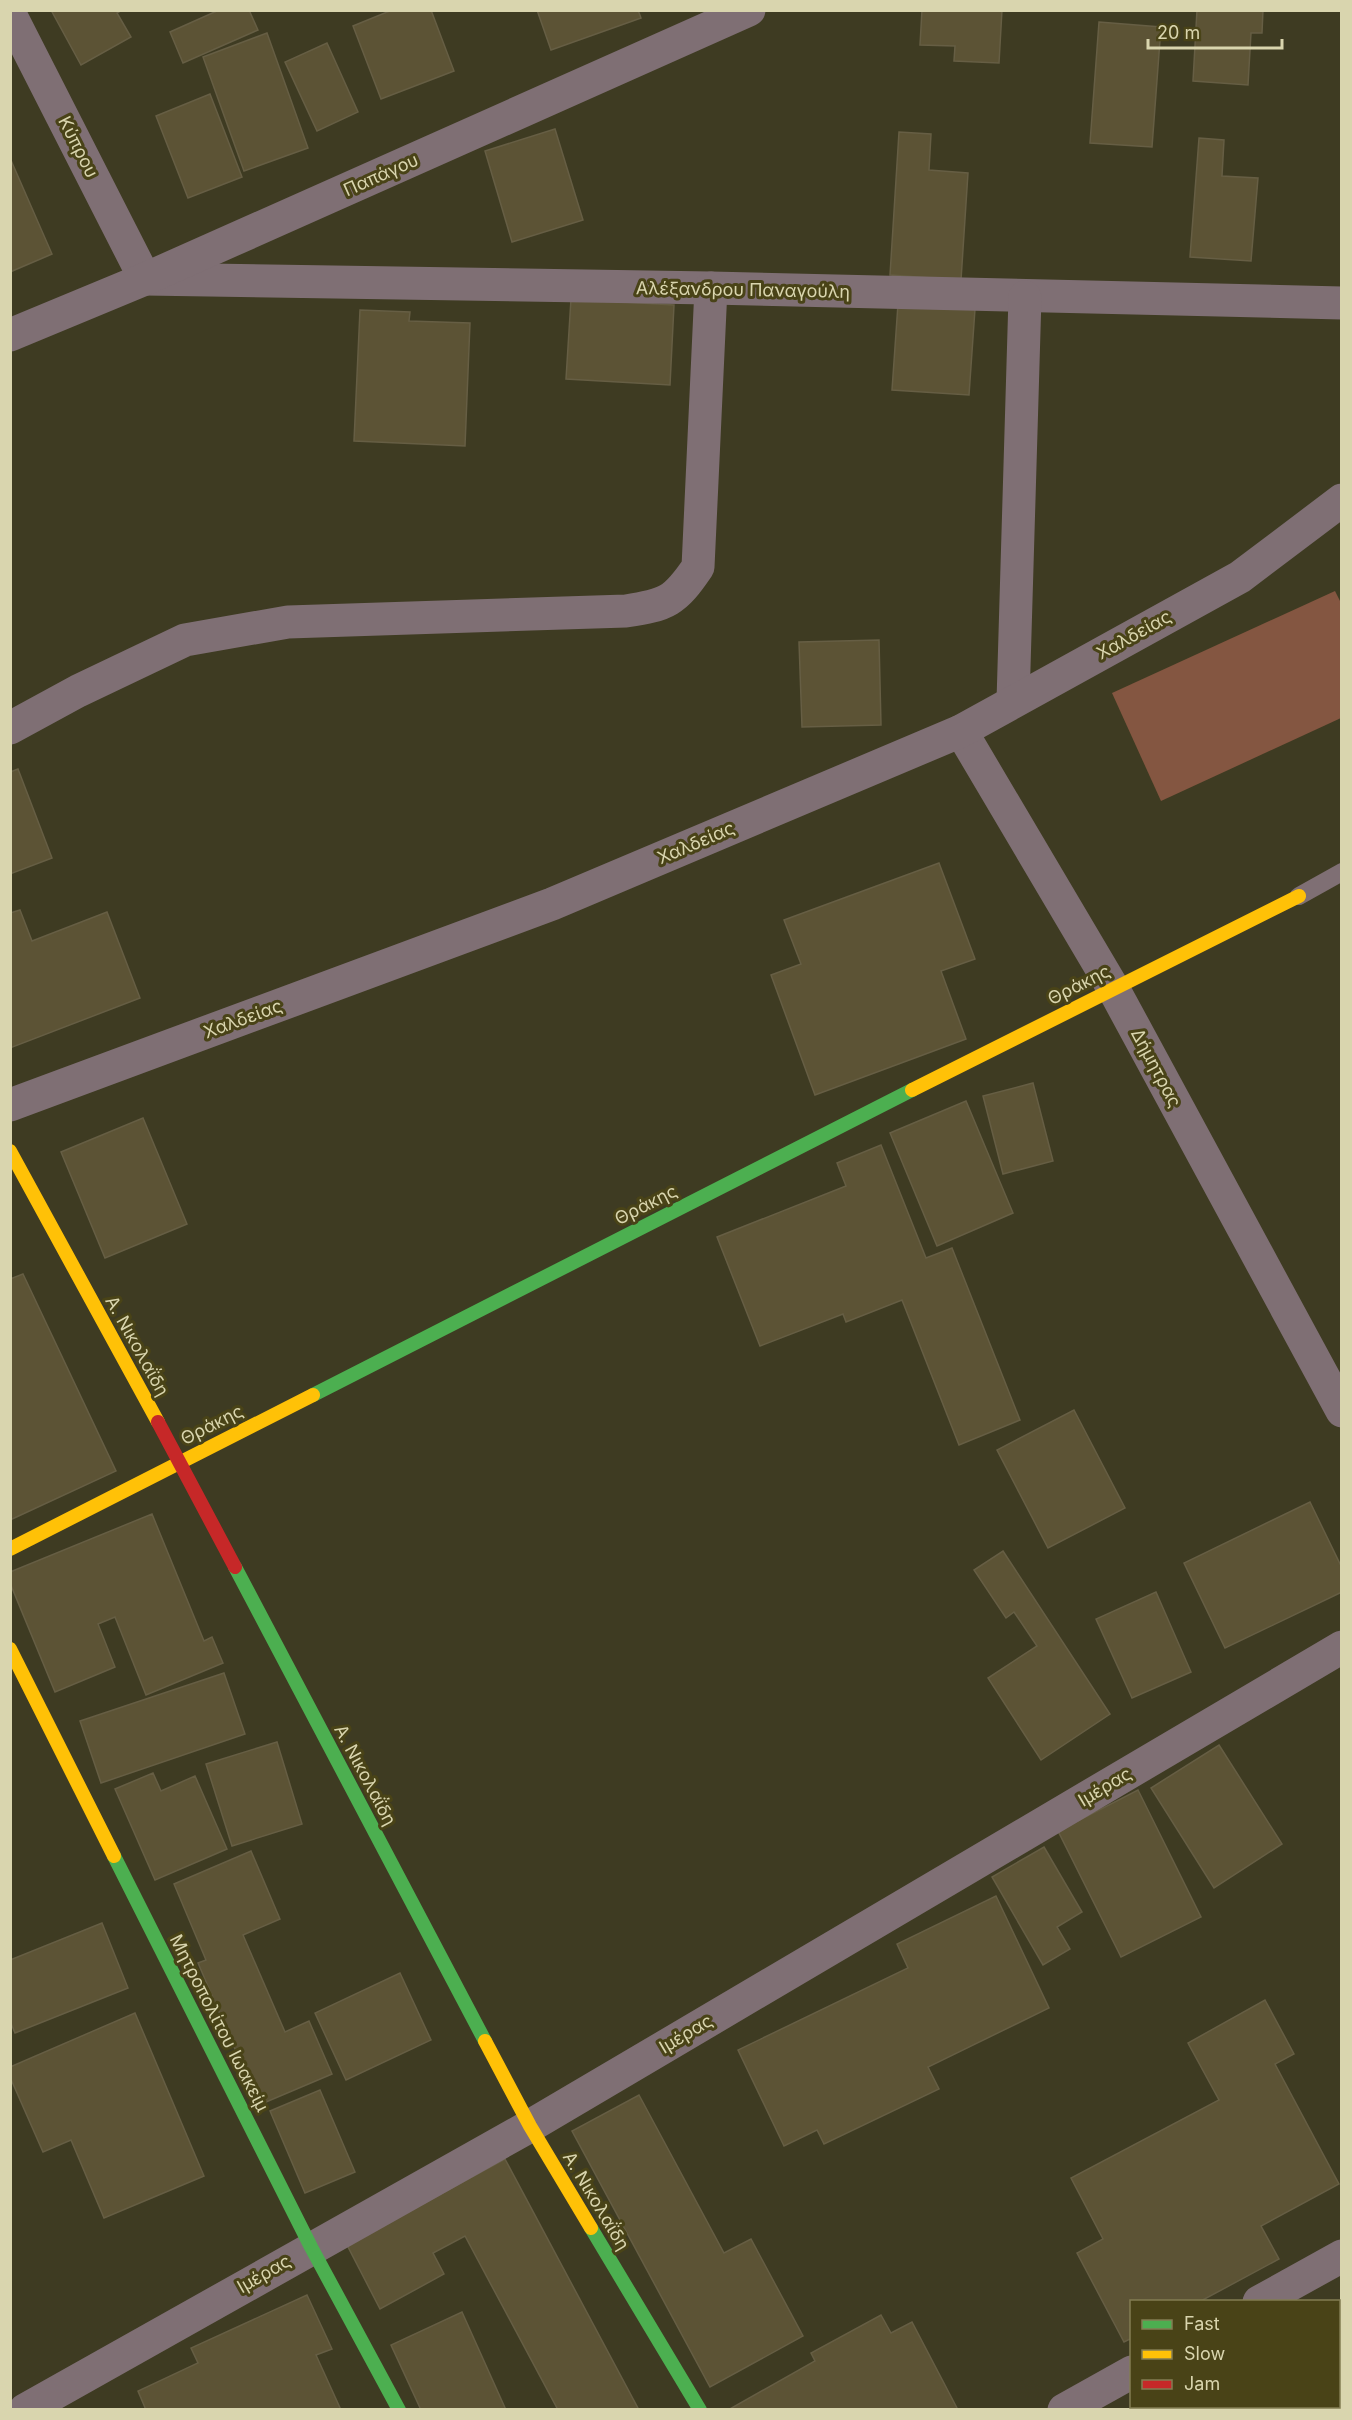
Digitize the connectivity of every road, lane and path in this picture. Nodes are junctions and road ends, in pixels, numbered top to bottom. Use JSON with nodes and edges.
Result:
{"nodes":[{"id":1,"x":749,"y":10,"type":"edge"},
{"id":2,"x":10,"y":14,"type":"edge"},
{"id":3,"x":145,"y":279,"type":"junction"},
{"id":4,"x":711,"y":288,"type":"junction"},
{"id":5,"x":1025,"y":297,"type":"junction"},
{"id":6,"x":1341,"y":303,"type":"edge"},
{"id":7,"x":10,"y":334,"type":"edge"},
{"id":8,"x":1341,"y":500,"type":"edge"},
{"id":9,"x":1013,"y":701,"type":"junction"},
{"id":10,"x":10,"y":728,"type":"edge"},
{"id":11,"x":961,"y":730,"type":"junction"},
{"id":12,"x":1341,"y":872,"type":"edge"},
{"id":13,"x":1299,"y":896,"type":"joint"},
{"id":14,"x":1113,"y":988,"type":"junction"},
{"id":15,"x":10,"y":1105,"type":"edge"},
{"id":16,"x":10,"y":1151,"type":"edge"},
{"id":17,"x":1341,"y":1411,"type":"edge"},
{"id":18,"x":180,"y":1462,"type":"junction"},
{"id":19,"x":10,"y":1550,"type":"edge"},
{"id":20,"x":1341,"y":1647,"type":"edge"},
{"id":21,"x":10,"y":1649,"type":"edge"},
{"id":22,"x":530,"y":2126,"type":"junction"},
{"id":23,"x":311,"y":2247,"type":"junction"},
{"id":24,"x":1341,"y":2256,"type":"edge"},
{"id":25,"x":1261,"y":2300,"type":"edge"},
{"id":26,"x":1130,"y":2373,"type":"edge"},
{"id":27,"x":25,"y":2409,"type":"edge"},
{"id":28,"x":399,"y":2409,"type":"edge"},
{"id":29,"x":700,"y":2409,"type":"edge"},
{"id":30,"x":1064,"y":2409,"type":"edge"}],
"edges":[{"from":1,"to":3,"type":"street","name":"Παπάγου"},
{"from":2,"to":3,"type":"street","name":"Κύπρου"},
{"from":3,"to":4,"type":"street","name":"Αλέξανδρου Παναγούλη"},
{"from":3,"to":7,"type":"street","name":"Παπάγου"},
{"from":4,"to":5,"type":"street","name":"Αλέξανδρου Παναγούλη"},
{"from":4,"to":10,"type":"street"},
{"from":5,"to":6,"type":"street","name":"Αλέξανδρου Παναγούλη"},
{"from":5,"to":9,"type":"street"},
{"from":8,"to":9,"type":"street","name":"Χαλδείας"},
{"from":9,"to":11,"type":"street","name":"Χαλδείας"},
{"from":11,"to":14,"type":"street","name":"Δήμητρας"},
{"from":11,"to":15,"type":"street","name":"Χαλδείας"},
{"from":12,"to":13,"type":"lane"},
{"from":13,"to":14,"type":"street","name":"Θράκης"},
{"from":14,"to":17,"type":"street","name":"Δήμητρας"},
{"from":14,"to":18,"type":"street","name":"Θράκης"},
{"from":16,"to":18,"type":"street","name":"Α. Νικολαΐδη"},
{"from":18,"to":19,"type":"street","name":"Θράκης"},
{"from":18,"to":22,"type":"street","name":"Α. Νικολαΐδη"},
{"from":20,"to":22,"type":"street","name":"Ιμέρας"},
{"from":21,"to":23,"type":"street","name":"Μητροπολίτου Ιωακείμ"},
{"from":22,"to":23,"type":"street","name":"Ιμέρας"},
{"from":22,"to":29,"type":"street","name":"Α. Νικολαΐδη"},
{"from":23,"to":27,"type":"street","name":"Ιμέρας"},
{"from":23,"to":28,"type":"street","name":"Μητροπολίτου Ιωακείμ"},
{"from":24,"to":25,"type":"street"},
{"from":26,"to":30,"type":"street"}]}
